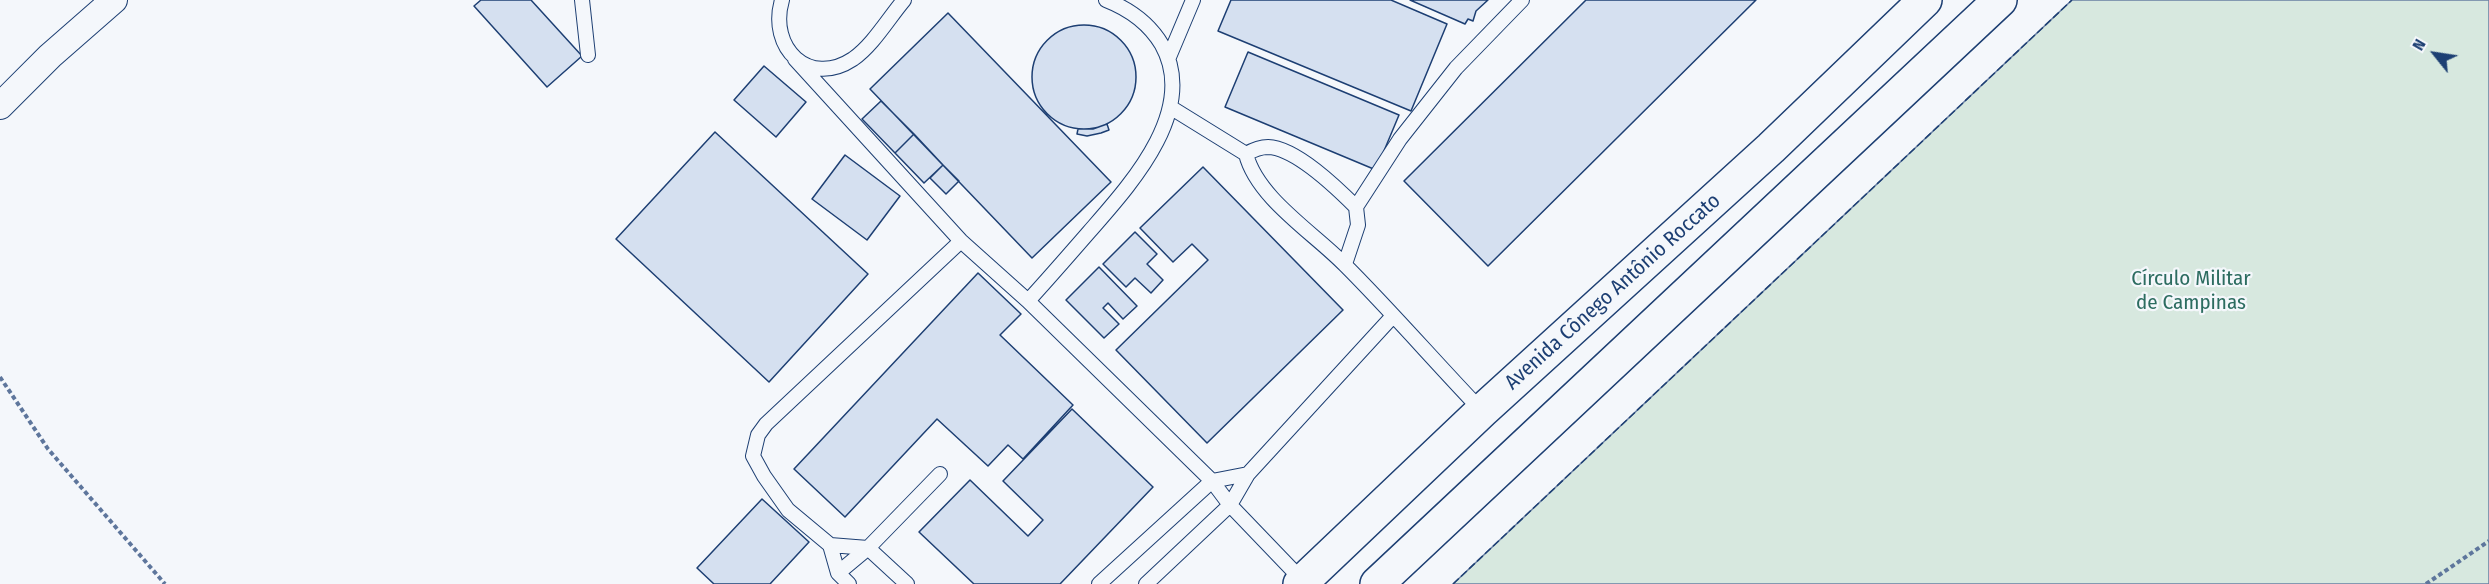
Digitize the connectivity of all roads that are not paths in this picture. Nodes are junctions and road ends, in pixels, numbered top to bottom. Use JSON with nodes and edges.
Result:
{"nodes":[{"id":1,"x":114,"y":0,"type":"edge"},
{"id":2,"x":582,"y":0,"type":"edge"},
{"id":3,"x":782,"y":0,"type":"edge"},
{"id":4,"x":904,"y":0,"type":"edge"},
{"id":5,"x":1106,"y":0,"type":"edge"},
{"id":6,"x":1193,"y":0,"type":"edge"},
{"id":7,"x":1522,"y":0,"type":"edge"},
{"id":8,"x":1925,"y":0,"type":"edge"},
{"id":9,"x":2000,"y":0,"type":"edge"},
{"id":10,"x":588,"y":55,"type":"dead end"},
{"id":11,"x":1169,"y":57,"type":"junction"},
{"id":12,"x":795,"y":58,"type":"junction"},
{"id":13,"x":0,"y":106,"type":"edge"},
{"id":14,"x":1170,"y":107,"type":"junction"},
{"id":15,"x":1246,"y":154,"type":"junction"},
{"id":16,"x":1356,"y":207,"type":"junction"},
{"id":17,"x":961,"y":241,"type":"junction"},
{"id":18,"x":1345,"y":264,"type":"junction"},
{"id":19,"x":1029,"y":302,"type":"junction"},
{"id":20,"x":1392,"y":317,"type":"junction"},
{"id":21,"x":1482,"y":411,"type":"junction"},
{"id":22,"x":940,"y":474,"type":"dead end"},
{"id":23,"x":1248,"y":474,"type":"junction"},
{"id":24,"x":1212,"y":481,"type":"junction"},
{"id":25,"x":1230,"y":505,"type":"junction"},
{"id":26,"x":830,"y":545,"type":"junction"},
{"id":27,"x":868,"y":548,"type":"junction"},
{"id":28,"x":838,"y":573,"type":"junction"},
{"id":29,"x":1301,"y":583,"type":"edge"},
{"id":30,"x":849,"y":584,"type":"edge"},
{"id":31,"x":907,"y":584,"type":"edge"},
{"id":32,"x":1099,"y":584,"type":"edge"},
{"id":33,"x":1146,"y":584,"type":"edge"},
{"id":34,"x":1377,"y":584,"type":"edge"}],
"edges":[{"from":1,"to":13,"type":"street"},
{"from":2,"to":10,"type":"lane"},
{"from":3,"to":12,"type":"lane"},
{"from":4,"to":12,"type":"lane"},
{"from":5,"to":11,"type":"lane"},
{"from":6,"to":11,"type":"lane"},
{"from":7,"to":16,"type":"lane"},
{"from":8,"to":21,"type":"main road","name":"Avenida Cônego Antônio Roccato"},
{"from":9,"to":34,"type":"main road"},
{"from":11,"to":14,"type":"lane"},
{"from":12,"to":17,"type":"lane"},
{"from":14,"to":15,"type":"lane"},
{"from":14,"to":19,"type":"lane"},
{"from":15,"to":16,"type":"lane"},
{"from":15,"to":18,"type":"lane"},
{"from":16,"to":18,"type":"lane"},
{"from":17,"to":19,"type":"lane"},
{"from":17,"to":26,"type":"lane"},
{"from":18,"to":20,"type":"lane"},
{"from":19,"to":24,"type":"lane"},
{"from":20,"to":21,"type":"lane"},
{"from":20,"to":23,"type":"lane"},
{"from":21,"to":29,"type":"main road","name":"Avenida Cônego Antônio Roccato"},
{"from":22,"to":27,"type":"lane"},
{"from":23,"to":24,"type":"lane"},
{"from":23,"to":25,"type":"lane"},
{"from":24,"to":25,"type":"lane"},
{"from":24,"to":32,"type":"lane"},
{"from":25,"to":29,"type":"lane"},
{"from":25,"to":33,"type":"lane"},
{"from":26,"to":27,"type":"lane"},
{"from":26,"to":28,"type":"lane"},
{"from":27,"to":28,"type":"lane"},
{"from":27,"to":31,"type":"lane"},
{"from":28,"to":30,"type":"lane"}]}
